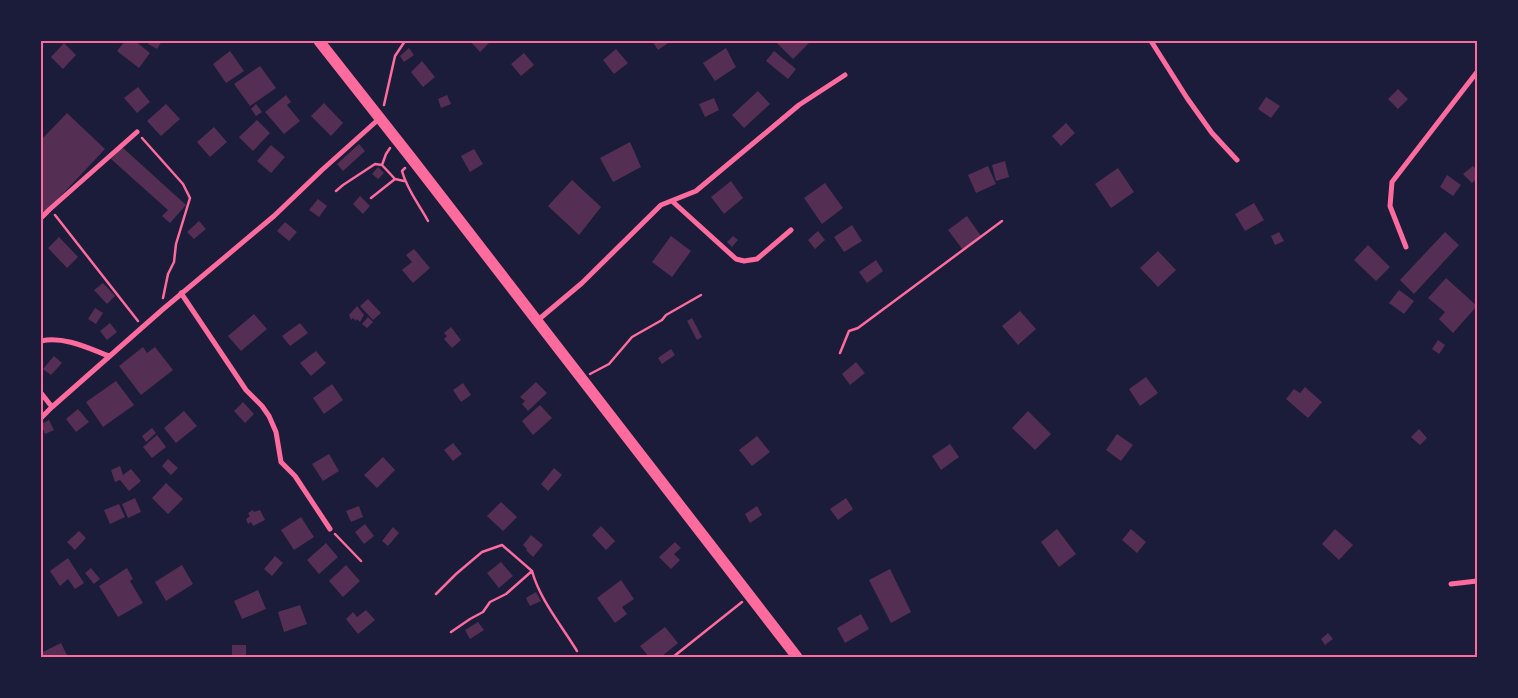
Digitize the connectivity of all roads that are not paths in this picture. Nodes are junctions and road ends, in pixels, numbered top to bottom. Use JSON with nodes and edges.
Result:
{"nodes":[{"id":1,"x":319,"y":41,"type":"edge"},
{"id":2,"x":1151,"y":41,"type":"edge"},
{"id":3,"x":1477,"y":72,"type":"edge"},
{"id":4,"x":844,"y":75,"type":"dead end"},
{"id":5,"x":380,"y":118,"type":"junction"},
{"id":6,"x":137,"y":132,"type":"road end"},
{"id":7,"x":1237,"y":160,"type":"dead end"},
{"id":8,"x":672,"y":201,"type":"junction"},
{"id":9,"x":41,"y":218,"type":"edge"},
{"id":10,"x":791,"y":230,"type":"dead end"},
{"id":11,"x":1406,"y":247,"type":"dead end"},
{"id":12,"x":181,"y":293,"type":"junction"},
{"id":13,"x":537,"y":320,"type":"junction"},
{"id":14,"x":41,"y":341,"type":"edge"},
{"id":15,"x":109,"y":356,"type":"junction"},
{"id":16,"x":41,"y":393,"type":"edge"},
{"id":17,"x":52,"y":407,"type":"junction"},
{"id":18,"x":41,"y":418,"type":"edge"},
{"id":19,"x":330,"y":529,"type":"road end"},
{"id":20,"x":1477,"y":580,"type":"edge"},
{"id":21,"x":1451,"y":584,"type":"dead end"},
{"id":22,"x":797,"y":657,"type":"edge"}],
"edges":[{"from":1,"to":5,"type":"highway"},
{"from":2,"to":7,"type":"street"},
{"from":3,"to":11,"type":"street"},
{"from":4,"to":8,"type":"street"},
{"from":5,"to":12,"type":"street"},
{"from":5,"to":13,"type":"highway"},
{"from":6,"to":9,"type":"street"},
{"from":8,"to":10,"type":"street"},
{"from":8,"to":13,"type":"street"},
{"from":12,"to":15,"type":"street"},
{"from":12,"to":19,"type":"street"},
{"from":13,"to":22,"type":"highway"},
{"from":14,"to":15,"type":"street"},
{"from":15,"to":17,"type":"street"},
{"from":16,"to":17,"type":"street"},
{"from":17,"to":18,"type":"street"},
{"from":20,"to":21,"type":"street"}]}
